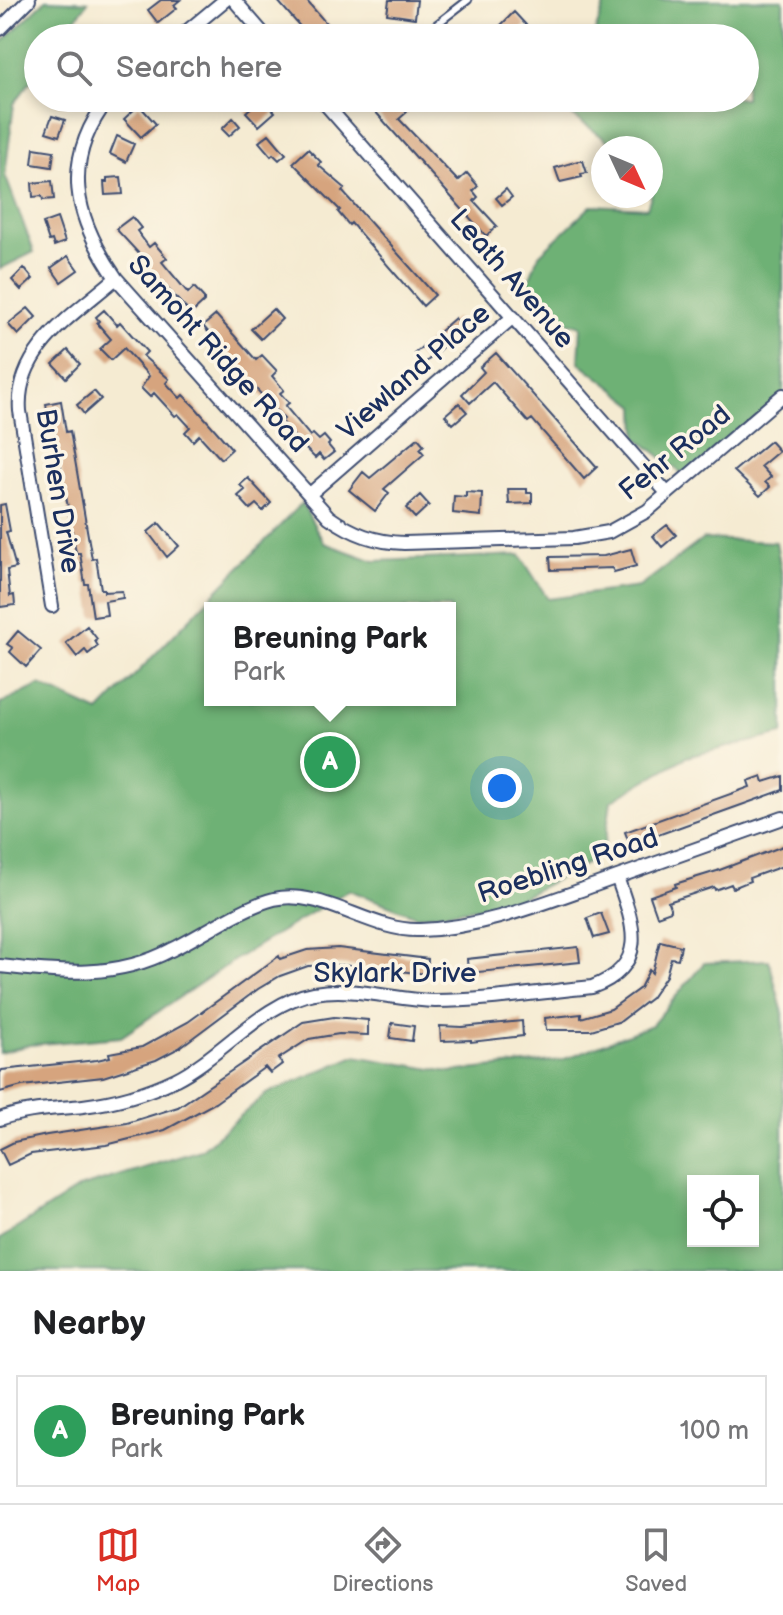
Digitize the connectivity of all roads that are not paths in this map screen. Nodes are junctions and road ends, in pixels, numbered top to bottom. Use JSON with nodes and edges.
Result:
{"nodes":[{"id":1,"x":29,"y":0,"type":"edge"},
{"id":2,"x":225,"y":0,"type":"edge"},
{"id":3,"x":234,"y":0,"type":"edge"},
{"id":4,"x":468,"y":0,"type":"edge"},
{"id":5,"x":196,"y":24,"type":"edge"},
{"id":6,"x":255,"y":24,"type":"edge"},
{"id":7,"x":437,"y":24,"type":"edge"},
{"id":8,"x":0,"y":29,"type":"edge"},
{"id":9,"x":101,"y":112,"type":"edge"},
{"id":10,"x":333,"y":113,"type":"edge"},
{"id":11,"x":116,"y":278,"type":"junction"},
{"id":12,"x":513,"y":317,"type":"junction"},
{"id":13,"x":783,"y":395,"type":"edge"},
{"id":14,"x":667,"y":493,"type":"junction"},
{"id":15,"x":310,"y":494,"type":"junction"},
{"id":16,"x":447,"y":541,"type":"joint"},
{"id":17,"x":52,"y":606,"type":"dead end"},
{"id":18,"x":783,"y":818,"type":"edge"},
{"id":19,"x":617,"y":877,"type":"junction"},
{"id":20,"x":0,"y":966,"type":"edge"},
{"id":21,"x":0,"y":1119,"type":"edge"}],
"edges":[{"from":1,"to":8,"type":"street"},
{"from":2,"to":5,"type":"street"},
{"from":3,"to":6,"type":"street"},
{"from":4,"to":7,"type":"lane"},
{"from":9,"to":11,"type":"street","name":"Samoht Ridge Road"},
{"from":10,"to":12,"type":"street","name":"Leath Avenue"},
{"from":11,"to":15,"type":"street","name":"Samoht Ridge Road"},
{"from":11,"to":17,"type":"street","name":"Burhen Drive"},
{"from":12,"to":14,"type":"street","name":"Leath Avenue"},
{"from":12,"to":15,"type":"street","name":"Viewland Place"},
{"from":13,"to":14,"type":"street","name":"Fehr Road"},
{"from":14,"to":16,"type":"street","name":"Fehr Road"},
{"from":15,"to":16,"type":"street","name":"Samoht Ridge Road"},
{"from":18,"to":19,"type":"street","name":"Roebling Road"},
{"from":19,"to":20,"type":"street","name":"Roebling Road"},
{"from":19,"to":21,"type":"street","name":"Skylark Drive"}]}
